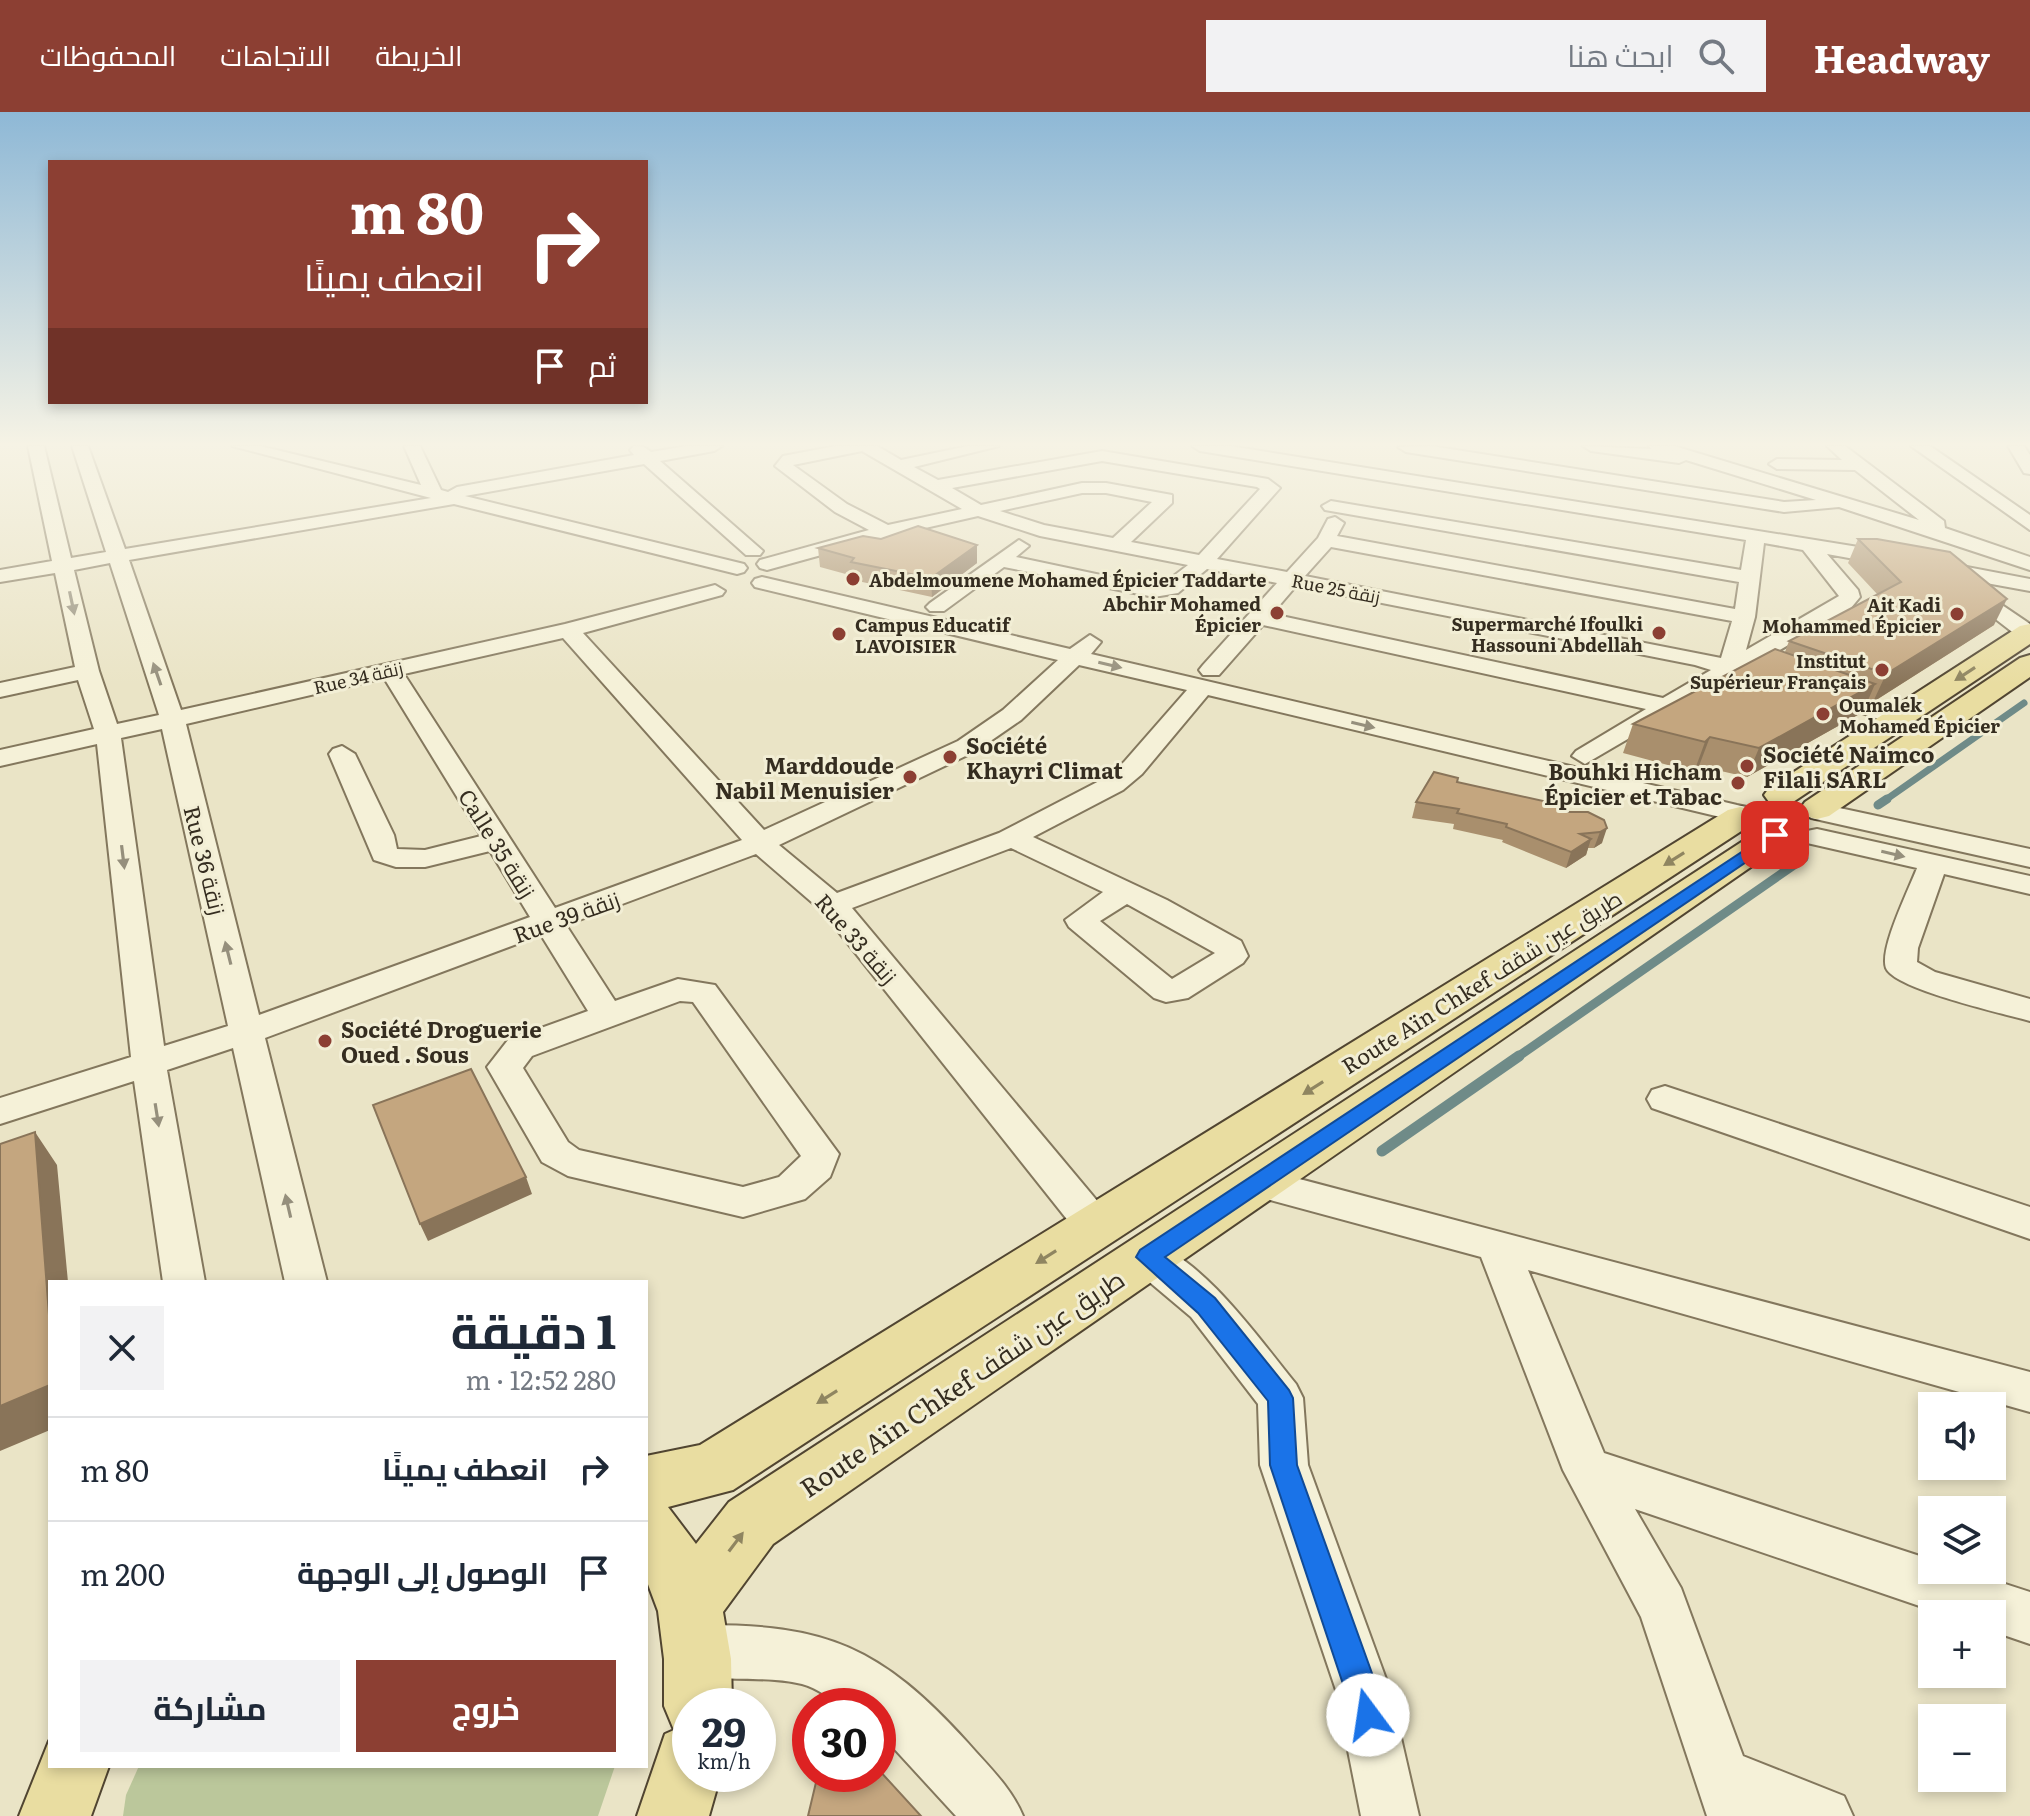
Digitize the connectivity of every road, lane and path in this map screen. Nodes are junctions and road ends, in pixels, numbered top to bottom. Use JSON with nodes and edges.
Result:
{"nodes":[{"id":1,"x":54,"y":526,"type":"edge"},
{"id":2,"x":106,"y":526,"type":"edge"},
{"id":3,"x":281,"y":526,"type":"edge"},
{"id":4,"x":569,"y":526,"type":"edge"},
{"id":5,"x":709,"y":526,"type":"edge"},
{"id":6,"x":875,"y":526,"type":"edge"},
{"id":7,"x":910,"y":526,"type":"edge"},
{"id":8,"x":1026,"y":526,"type":"edge"},
{"id":9,"x":1139,"y":526,"type":"edge"},
{"id":10,"x":1234,"y":526,"type":"edge"},
{"id":11,"x":1334,"y":526,"type":"edge"},
{"id":12,"x":1445,"y":526,"type":"edge"},
{"id":13,"x":1692,"y":526,"type":"edge"},
{"id":14,"x":1831,"y":526,"type":"edge"},
{"id":15,"x":1918,"y":526,"type":"edge"},
{"id":16,"x":1935,"y":526,"type":"edge"},
{"id":17,"x":1040,"y":530,"type":"junction"},
{"id":18,"x":886,"y":531,"type":"junction"},
{"id":19,"x":1946,"y":534,"type":"junction"},
{"id":20,"x":1756,"y":536,"type":"junction"},
{"id":21,"x":1326,"y":540,"type":"junction"},
{"id":22,"x":1117,"y":545,"type":"junction"},
{"id":23,"x":1809,"y":545,"type":"junction"},
{"id":24,"x":1857,"y":553,"type":"junction"},
{"id":25,"x":116,"y":556,"type":"junction"},
{"id":26,"x":1001,"y":560,"type":"junction"},
{"id":27,"x":1199,"y":562,"type":"junction"},
{"id":28,"x":63,"y":564,"type":"junction"},
{"id":29,"x":2030,"y":564,"type":"edge"},
{"id":30,"x":1940,"y":568,"type":"junction"},
{"id":31,"x":750,"y":571,"type":"junction"},
{"id":32,"x":0,"y":576,"type":"edge"},
{"id":33,"x":1750,"y":578,"type":"junction"},
{"id":34,"x":1290,"y":579,"type":"junction"},
{"id":35,"x":2030,"y":585,"type":"edge"},
{"id":36,"x":937,"y":607,"type":"junction"},
{"id":37,"x":1257,"y":617,"type":"junction"},
{"id":38,"x":1744,"y":617,"type":"junction"},
{"id":39,"x":568,"y":630,"type":"junction"},
{"id":40,"x":2029,"y":632,"type":"edge"},
{"id":41,"x":1082,"y":649,"type":"junction"},
{"id":42,"x":1738,"y":664,"type":"junction"},
{"id":43,"x":2030,"y":664,"type":"edge"},
{"id":44,"x":390,"y":670,"type":"junction"},
{"id":45,"x":87,"y":671,"type":"junction"},
{"id":46,"x":1773,"y":672,"type":"edge"},
{"id":47,"x":1206,"y":679,"type":"junction"},
{"id":48,"x":1801,"y":682,"type":"edge"},
{"id":49,"x":0,"y":690,"type":"edge"},
{"id":50,"x":1666,"y":706,"type":"junction"},
{"id":51,"x":172,"y":718,"type":"junction"},
{"id":52,"x":1897,"y":719,"type":"junction"},
{"id":53,"x":108,"y":733,"type":"junction"},
{"id":54,"x":342,"y":754,"type":"dead end"},
{"id":55,"x":1585,"y":756,"type":"junction"},
{"id":56,"x":0,"y":758,"type":"edge"},
{"id":57,"x":1780,"y":814,"type":"junction"},
{"id":58,"x":1012,"y":838,"type":"junction"},
{"id":59,"x":496,"y":841,"type":"junction"},
{"id":60,"x":760,"y":843,"type":"junction"},
{"id":61,"x":2030,"y":858,"type":"edge"},
{"id":62,"x":1933,"y":863,"type":"junction"},
{"id":63,"x":2030,"y":885,"type":"edge"},
{"id":64,"x":1125,"y":892,"type":"dead end"},
{"id":65,"x":833,"y":905,"type":"junction"},
{"id":66,"x":548,"y":924,"type":"junction"},
{"id":67,"x":2030,"y":1010,"type":"edge"},
{"id":68,"x":608,"y":1016,"type":"junction"},
{"id":69,"x":247,"y":1032,"type":"junction"},
{"id":70,"x":149,"y":1065,"type":"junction"},
{"id":71,"x":1665,"y":1099,"type":"dead end"},
{"id":72,"x":0,"y":1111,"type":"edge"},
{"id":73,"x":1258,"y":1183,"type":"junction"},
{"id":74,"x":2030,"y":1223,"type":"edge"},
{"id":75,"x":1095,"y":1226,"type":"junction"},
{"id":76,"x":1497,"y":1245,"type":"junction"},
{"id":77,"x":1148,"y":1257,"type":"junction"},
{"id":78,"x":184,"y":1280,"type":"edge"},
{"id":79,"x":306,"y":1280,"type":"edge"},
{"id":80,"x":2030,"y":1392,"type":"edge"},
{"id":81,"x":1587,"y":1470,"type":"junction"},
{"id":82,"x":648,"y":1484,"type":"edge"},
{"id":83,"x":648,"y":1531,"type":"edge"},
{"id":84,"x":2030,"y":1618,"type":"edge"},
{"id":85,"x":695,"y":1654,"type":"edge"},
{"id":86,"x":73,"y":1768,"type":"edge"},
{"id":87,"x":680,"y":1792,"type":"edge"},
{"id":88,"x":1729,"y":1796,"type":"edge"},
{"id":89,"x":55,"y":1816,"type":"edge"},
{"id":90,"x":673,"y":1816,"type":"edge"},
{"id":91,"x":994,"y":1816,"type":"edge"},
{"id":92,"x":1390,"y":1816,"type":"edge"},
{"id":93,"x":1824,"y":1816,"type":"edge"}],
"edges":[{"from":1,"to":28,"type":"street"},
{"from":2,"to":25,"type":"street","name":"Rue 36 زنقة"},
{"from":3,"to":25,"type":"street"},
{"from":4,"to":31,"type":"street"},
{"from":5,"to":31,"type":"street"},
{"from":6,"to":18,"type":"street"},
{"from":7,"to":18,"type":"street","name":"Rue 34 زنقة"},
{"from":8,"to":17,"type":"street","name":"Rue 25 زنقة"},
{"from":9,"to":22,"type":"street"},
{"from":10,"to":27,"type":"street"},
{"from":11,"to":21,"type":"street"},
{"from":12,"to":33,"type":"street"},
{"from":13,"to":20,"type":"street"},
{"from":14,"to":24,"type":"street"},
{"from":15,"to":19,"type":"street"},
{"from":16,"to":19,"type":"street"},
{"from":17,"to":22,"type":"street","name":"Rue 25 زنقة"},
{"from":17,"to":26,"type":"street"},
{"from":18,"to":31,"type":"street","name":"Rue 34 زنقة"},
{"from":19,"to":29,"type":"street"},
{"from":20,"to":23,"type":"street"},
{"from":20,"to":33,"type":"street"},
{"from":21,"to":34,"type":"street"},
{"from":21,"to":38,"type":"street"},
{"from":22,"to":27,"type":"street","name":"Rue 25 زنقة"},
{"from":23,"to":24,"type":"street"},
{"from":23,"to":42,"type":"street"},
{"from":24,"to":30,"type":"street"},
{"from":25,"to":28,"type":"street"},
{"from":51,"to":25,"type":"street","name":"Rue 36 زنقة","one_way":true},
{"from":26,"to":27,"type":"street"},
{"from":26,"to":36,"type":"street"},
{"from":27,"to":34,"type":"street","name":"Rue 25 زنقة"},
{"from":28,"to":32,"type":"street"},
{"from":28,"to":45,"type":"street","one_way":true},
{"from":30,"to":35,"type":"street"},
{"from":30,"to":40,"type":"street"},
{"from":31,"to":36,"type":"street"},
{"from":31,"to":39,"type":"street","name":"Rue 34 زنقة"},
{"from":31,"to":41,"type":"street"},
{"from":33,"to":38,"type":"street"},
{"from":34,"to":37,"type":"street"},
{"from":34,"to":42,"type":"street","name":"Rue 25 زنقة"},
{"from":36,"to":41,"type":"street"},
{"from":37,"to":47,"type":"street"},
{"from":37,"to":50,"type":"street"},
{"from":38,"to":42,"type":"street"},
{"from":39,"to":44,"type":"street","name":"Rue 34 زنقة"},
{"from":39,"to":60,"type":"street","name":"Rue 33 زنقة"},
{"from":40,"to":52,"type":"main road","name":"Route Aïn Chkef طريق عين شقف","one_way":true},
{"from":41,"to":47,"type":"street"},
{"from":41,"to":60,"type":"street","name":"Rue 39 زنقة"},
{"from":42,"to":46,"type":"street","name":"Rue 25 زنقة"},
{"from":42,"to":50,"type":"street"},
{"from":43,"to":57,"type":"main road","name":"Route Aïn Chkef طريق عين شقف"},
{"from":44,"to":51,"type":"street","name":"Rue 34 زنقة"},
{"from":44,"to":59,"type":"street","name":"Calle 35 زنقة"},
{"from":45,"to":49,"type":"street"},
{"from":45,"to":53,"type":"street"},
{"from":47,"to":55,"type":"street"},
{"from":47,"to":57,"type":"street","one_way":true},
{"from":47,"to":58,"type":"street"},
{"from":48,"to":52,"type":"street"},
{"from":50,"to":55,"type":"street"},
{"from":51,"to":53,"type":"street","name":"Rue 34 زنقة"},
{"from":69,"to":51,"type":"street","name":"Rue 36 زنقة","one_way":true},
{"from":52,"to":57,"type":"main road","name":"Route Aïn Chkef طريق عين شقف"},
{"from":53,"to":56,"type":"street","name":"Rue 34 زنقة"},
{"from":53,"to":70,"type":"street","one_way":true},
{"from":54,"to":59,"type":"street"},
{"from":55,"to":57,"type":"street"},
{"from":57,"to":61,"type":"street"},
{"from":57,"to":62,"type":"street","one_way":true},
{"from":57,"to":73,"type":"main road","name":"Route Aïn Chkef طريق عين شقف"},
{"from":57,"to":75,"type":"main road","name":"Route Aïn Chkef طريق عين شقف","one_way":true},
{"from":58,"to":64,"type":"street"},
{"from":58,"to":65,"type":"street"},
{"from":59,"to":66,"type":"street","name":"Calle 35 زنقة"},
{"from":60,"to":65,"type":"street","name":"Rue 33 زنقة"},
{"from":60,"to":66,"type":"street","name":"Rue 39 زنقة"},
{"from":62,"to":63,"type":"street"},
{"from":62,"to":67,"type":"street"},
{"from":65,"to":75,"type":"street","name":"Rue 33 زنقة"},
{"from":66,"to":68,"type":"street","name":"Calle 35 زنقة"},
{"from":66,"to":69,"type":"street","name":"Rue 39 زنقة"},
{"from":68,"to":68,"type":"street"},
{"from":69,"to":70,"type":"street","name":"Rue 39 زنقة"},
{"from":79,"to":69,"type":"street","name":"Rue 36 زنقة","one_way":true},
{"from":70,"to":72,"type":"street","name":"Rue 39 زنقة"},
{"from":70,"to":78,"type":"street","one_way":true},
{"from":71,"to":74,"type":"street"},
{"from":73,"to":76,"type":"street"},
{"from":73,"to":77,"type":"main road","name":"Route Aïn Chkef طريق عين شقف"},
{"from":75,"to":82,"type":"main road","name":"Route Aïn Chkef طريق عين شقف","one_way":true},
{"from":76,"to":80,"type":"street"},
{"from":76,"to":81,"type":"street"},
{"from":85,"to":77,"type":"main road","name":"Route Aïn Chkef طريق عين شقف","one_way":true},
{"from":77,"to":92,"type":"street"},
{"from":81,"to":84,"type":"street"},
{"from":81,"to":88,"type":"street"},
{"from":83,"to":85,"type":"main road"},
{"from":85,"to":91,"type":"street"},
{"from":86,"to":89,"type":"main road"},
{"from":87,"to":90,"type":"main road"},
{"from":88,"to":93,"type":"street"}]}
